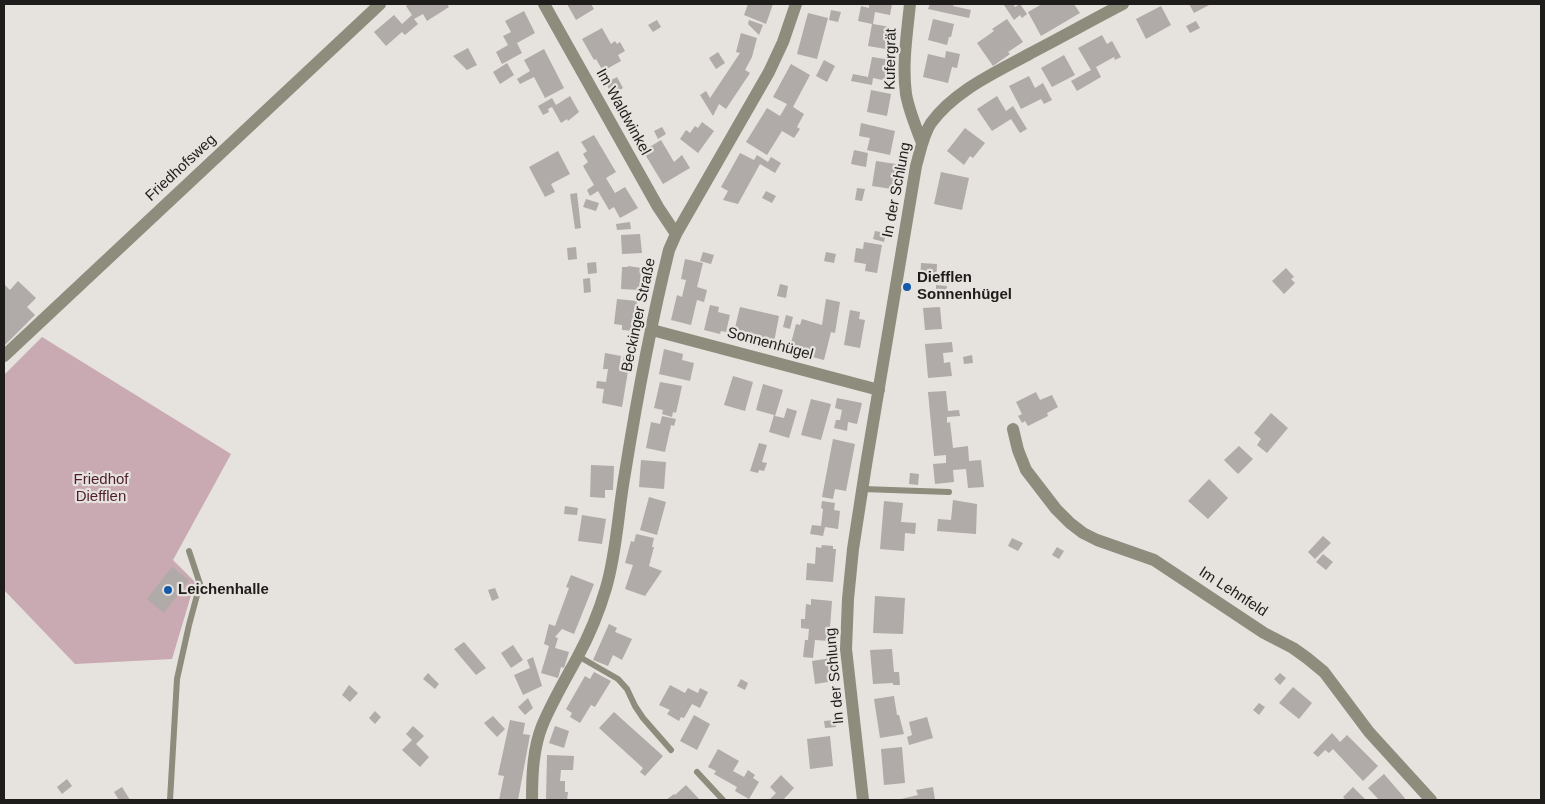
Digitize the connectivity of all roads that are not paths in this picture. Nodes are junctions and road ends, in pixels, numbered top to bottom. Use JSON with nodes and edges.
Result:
{"nodes":[{"id":1,"x":380,"y":4,"type":"edge"},
{"id":2,"x":544,"y":4,"type":"edge"},
{"id":3,"x":796,"y":4,"type":"edge"},
{"id":4,"x":910,"y":4,"type":"edge"},
{"id":5,"x":1123,"y":4,"type":"edge"},
{"id":6,"x":922,"y":143,"type":"junction"},
{"id":7,"x":676,"y":234,"type":"junction"},
{"id":8,"x":652,"y":330,"type":"junction"},
{"id":9,"x":4,"y":356,"type":"edge"},
{"id":10,"x":879,"y":390,"type":"junction"},
{"id":11,"x":1013,"y":429,"type":"dead end"},
{"id":12,"x":862,"y":489,"type":"junction"},
{"id":13,"x":949,"y":492,"type":"dead end"},
{"id":14,"x":190,"y":550,"type":"dead end"},
{"id":15,"x":578,"y":656,"type":"junction"},
{"id":16,"x":671,"y":750,"type":"dead end"},
{"id":17,"x":698,"y":772,"type":"dead end"},
{"id":18,"x":170,"y":800,"type":"edge"},
{"id":19,"x":532,"y":800,"type":"edge"},
{"id":20,"x":723,"y":800,"type":"edge"},
{"id":21,"x":863,"y":800,"type":"edge"},
{"id":22,"x":1431,"y":800,"type":"edge"}],
"edges":[{"from":1,"to":9,"type":"street","name":"Friedhofsweg"},
{"from":2,"to":7,"type":"street","name":"Im Waldwinkel"},
{"from":3,"to":7,"type":"street","name":"Beckinger Straße"},
{"from":4,"to":6,"type":"street","name":"Kufergrät"},
{"from":5,"to":6,"type":"street","name":"In der Schlung"},
{"from":6,"to":10,"type":"street","name":"In der Schlung"},
{"from":7,"to":8,"type":"street","name":"Beckinger Straße"},
{"from":8,"to":10,"type":"street","name":"Sonnenhügel"},
{"from":8,"to":15,"type":"street","name":"Beckinger Straße"},
{"from":10,"to":12,"type":"street","name":"In der Schlung"},
{"from":11,"to":22,"type":"street","name":"Im Lehnfeld"},
{"from":12,"to":13,"type":"lane"},
{"from":12,"to":21,"type":"street","name":"In der Schlung"},
{"from":14,"to":18,"type":"lane"},
{"from":15,"to":16,"type":"lane"},
{"from":15,"to":19,"type":"street","name":"Beckinger Straße"},
{"from":17,"to":20,"type":"lane"}]}
